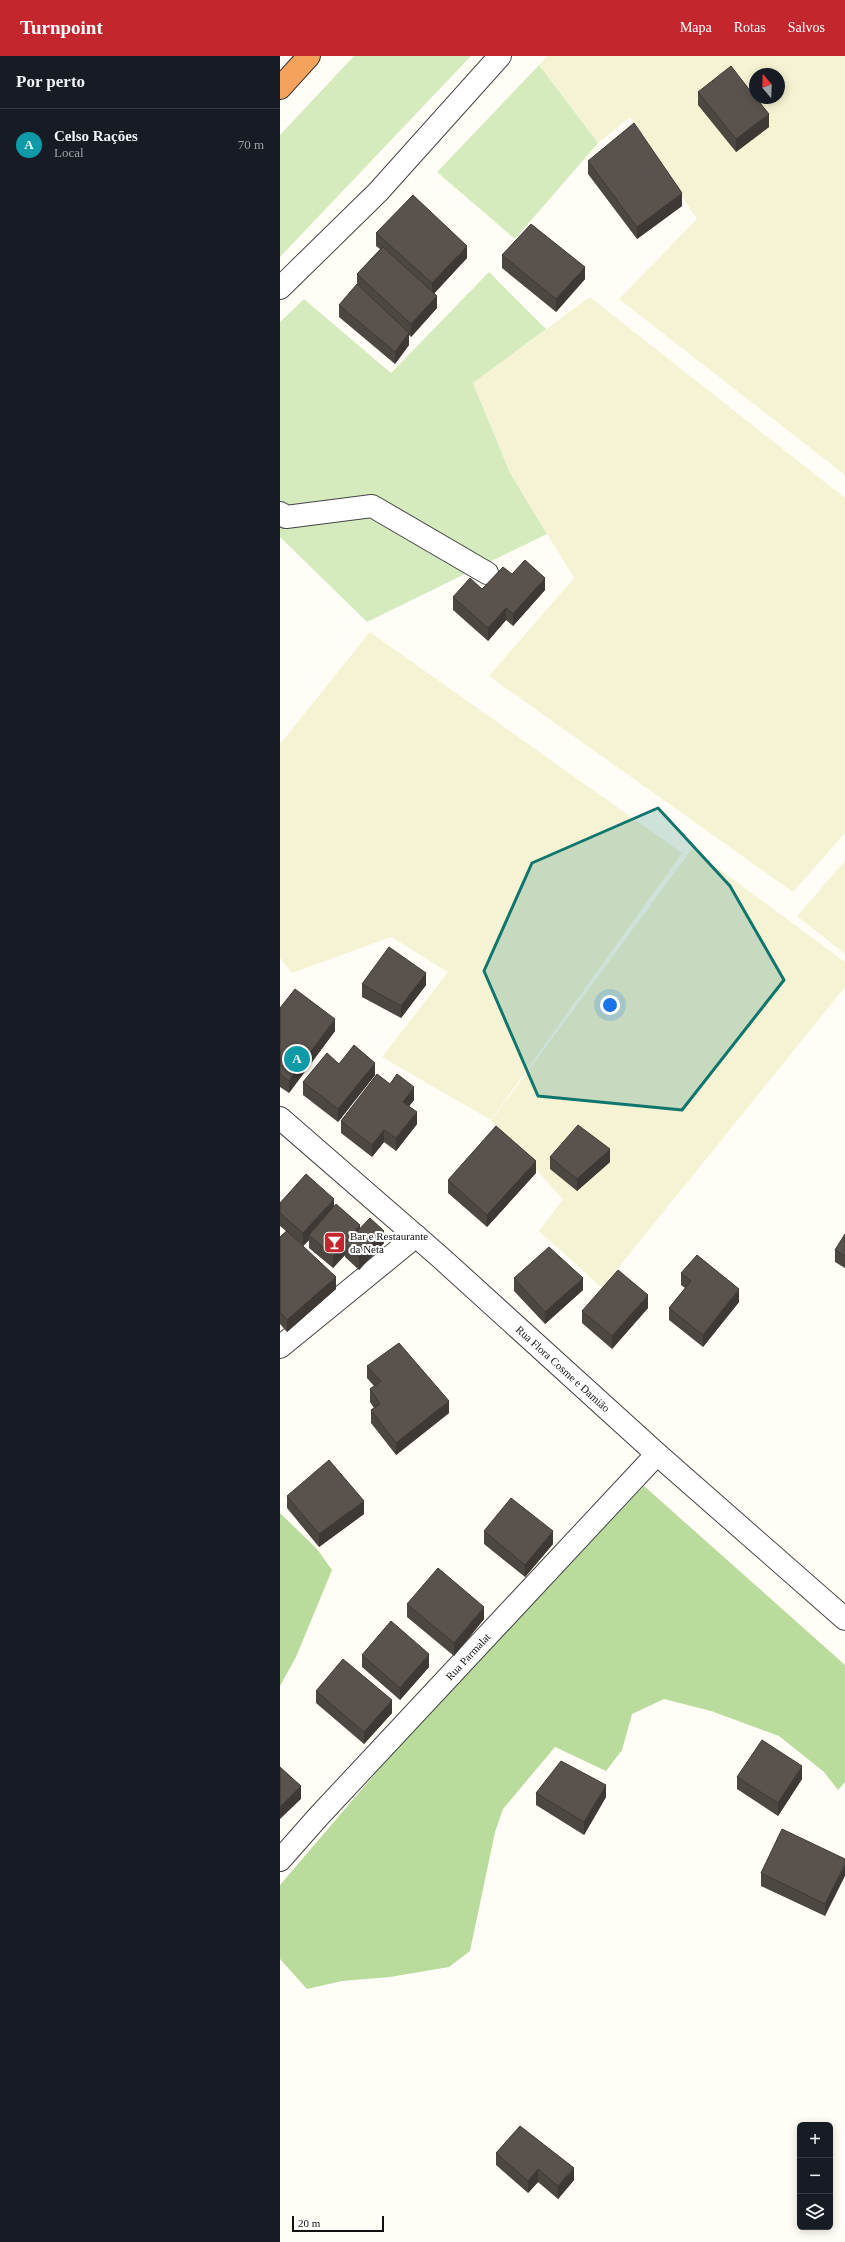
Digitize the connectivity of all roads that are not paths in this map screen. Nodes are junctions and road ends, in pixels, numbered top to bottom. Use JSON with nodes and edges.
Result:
{"nodes":[{"id":1,"x":309,"y":56,"type":"edge"},
{"id":2,"x":500,"y":56,"type":"edge"},
{"id":3,"x":280,"y":88,"type":"edge"},
{"id":4,"x":280,"y":288,"type":"edge"},
{"id":5,"x":280,"y":514,"type":"edge"},
{"id":6,"x":487,"y":573,"type":"dead end"},
{"id":7,"x":280,"y":1118,"type":"edge"},
{"id":8,"x":416,"y":1236,"type":"junction"},
{"id":9,"x":280,"y":1347,"type":"edge"},
{"id":10,"x":657,"y":1454,"type":"junction"},
{"id":11,"x":845,"y":1619,"type":"edge"},
{"id":12,"x":280,"y":1860,"type":"edge"}],
"edges":[{"from":1,"to":3,"type":"highway"},
{"from":2,"to":4,"type":"street"},
{"from":5,"to":6,"type":"street"},
{"from":7,"to":8,"type":"street","name":"Rua Flora Cosme e Damião"},
{"from":8,"to":9,"type":"street"},
{"from":8,"to":10,"type":"street","name":"Rua Flora Cosme e Damião"},
{"from":10,"to":11,"type":"street","name":"Rua Flora Cosme e Damião"},
{"from":10,"to":12,"type":"street","name":"Rua Parmalat"}]}
